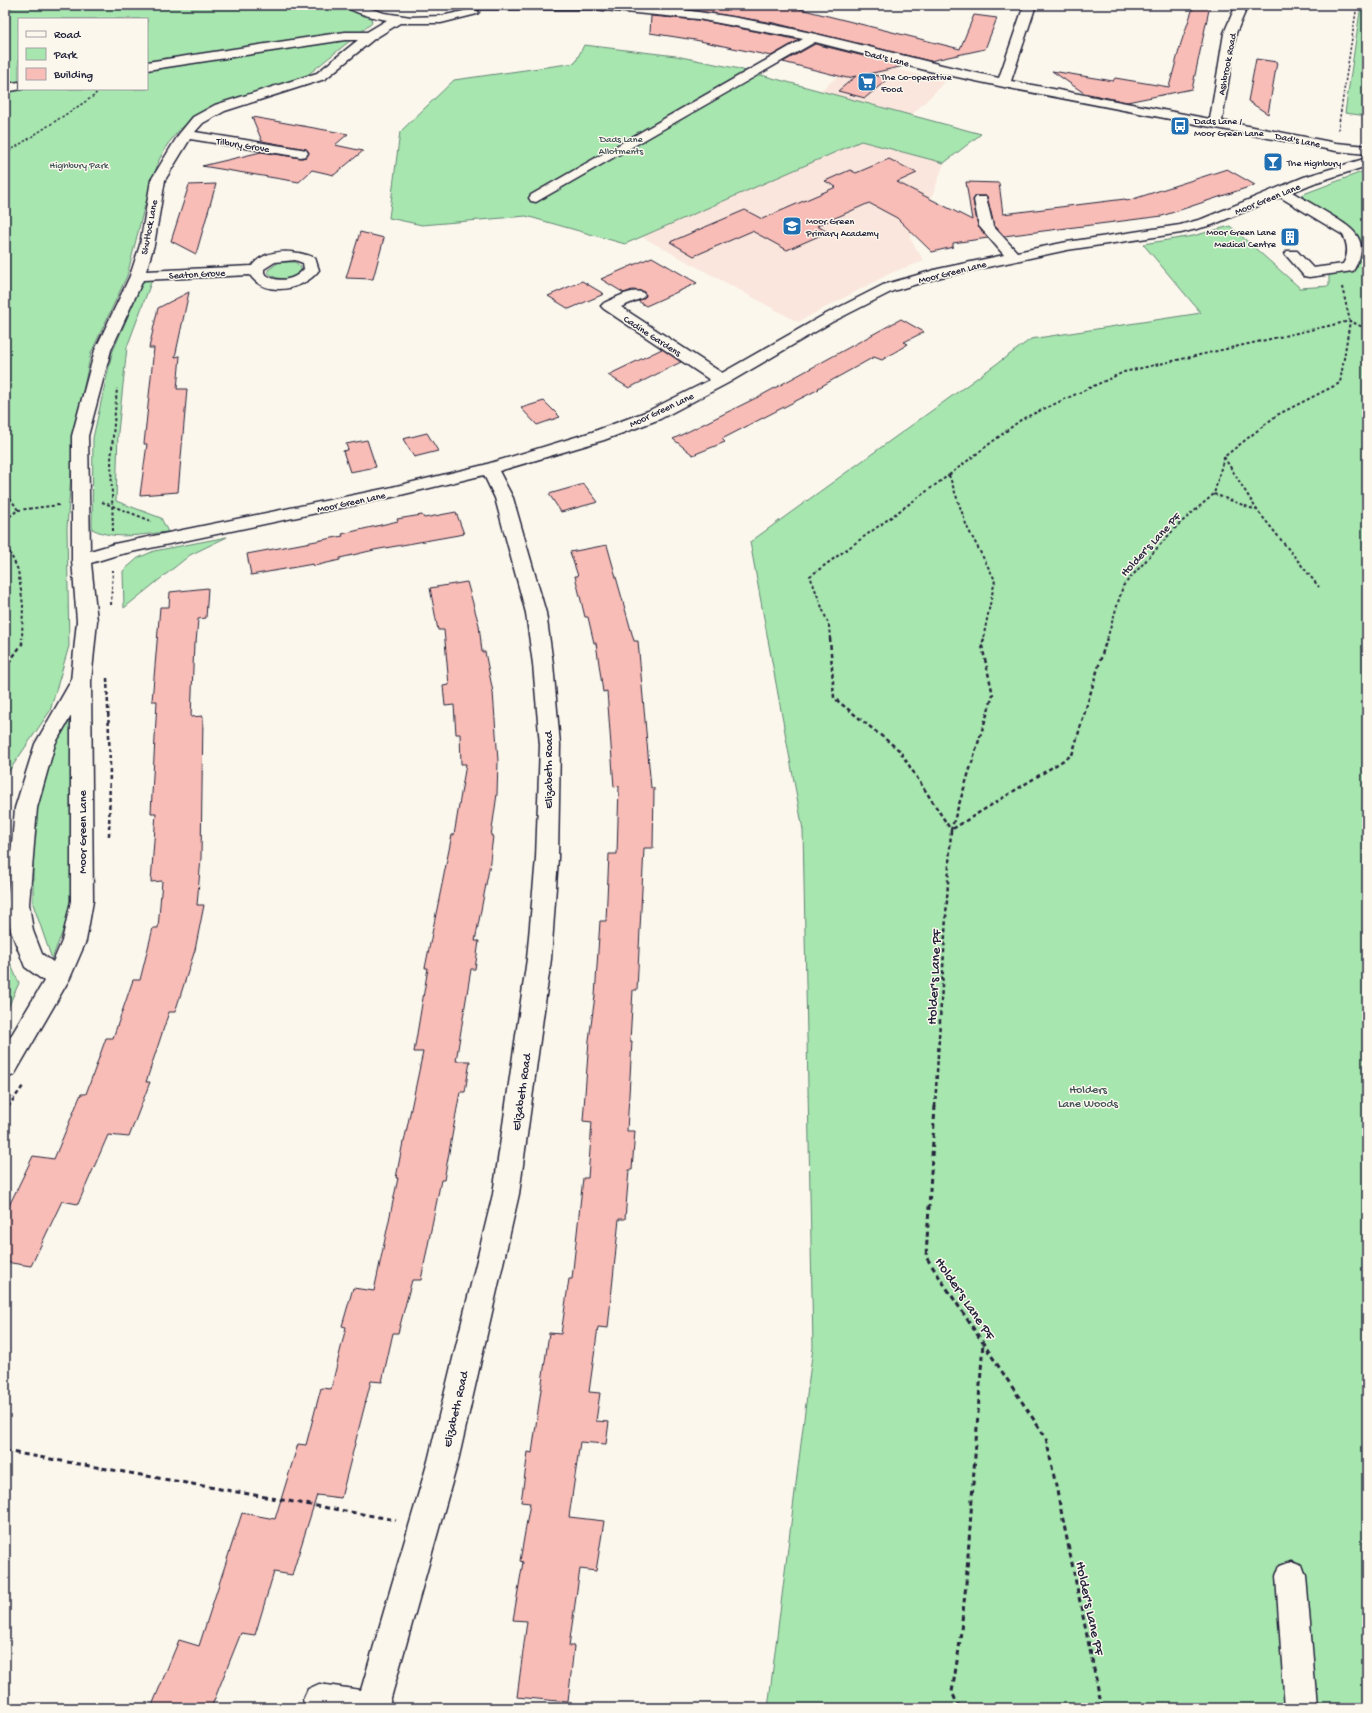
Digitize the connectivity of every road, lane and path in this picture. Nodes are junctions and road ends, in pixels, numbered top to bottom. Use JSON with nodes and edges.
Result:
{"nodes":[{"id":1,"x":17,"y":5,"type":"edge"},
{"id":2,"x":351,"y":5,"type":"edge"},
{"id":3,"x":450,"y":5,"type":"edge"},
{"id":4,"x":1030,"y":5,"type":"edge"},
{"id":5,"x":1242,"y":5,"type":"edge"},
{"id":6,"x":1357,"y":5,"type":"edge"},
{"id":7,"x":491,"y":6,"type":"junction"},
{"id":8,"x":5,"y":11,"type":"edge"},
{"id":9,"x":396,"y":20,"type":"junction"},
{"id":10,"x":370,"y":36,"type":"junction"},
{"id":11,"x":814,"y":38,"type":"junction"},
{"id":12,"x":148,"y":66,"type":"edge"},
{"id":13,"x":1004,"y":83,"type":"junction"},
{"id":14,"x":18,"y":86,"type":"edge"},
{"id":15,"x":5,"y":88,"type":"edge"},
{"id":16,"x":98,"y":90,"type":"edge"},
{"id":17,"x":1213,"y":124,"type":"junction"},
{"id":18,"x":1238,"y":127,"type":"junction"},
{"id":19,"x":186,"y":134,"type":"junction"},
{"id":20,"x":1320,"y":144,"type":"junction"},
{"id":21,"x":1336,"y":147,"type":"junction"},
{"id":22,"x":1367,"y":150,"type":"edge"},
{"id":23,"x":1286,"y":151,"type":"dead end"},
{"id":24,"x":301,"y":153,"type":"dead end"},
{"id":25,"x":5,"y":154,"type":"edge"},
{"id":26,"x":1367,"y":162,"type":"edge"},
{"id":27,"x":1336,"y":171,"type":"junction"},
{"id":28,"x":1282,"y":192,"type":"junction"},
{"id":29,"x":536,"y":198,"type":"dead end"},
{"id":30,"x":981,"y":200,"type":"dead end"},
{"id":31,"x":1292,"y":254,"type":"dead end"},
{"id":32,"x":1014,"y":256,"type":"junction"},
{"id":33,"x":256,"y":270,"type":"dead end"},
{"id":34,"x":1339,"y":270,"type":"junction"},
{"id":35,"x":137,"y":276,"type":"junction"},
{"id":36,"x":637,"y":295,"type":"dead end"},
{"id":37,"x":1350,"y":321,"type":"junction"},
{"id":38,"x":1367,"y":329,"type":"edge"},
{"id":39,"x":722,"y":380,"type":"junction"},
{"id":40,"x":1224,"y":457,"type":"junction"},
{"id":41,"x":489,"y":469,"type":"junction"},
{"id":42,"x":949,"y":475,"type":"junction"},
{"id":43,"x":1214,"y":494,"type":"junction"},
{"id":44,"x":5,"y":496,"type":"edge"},
{"id":45,"x":79,"y":502,"type":"junction"},
{"id":46,"x":18,"y":510,"type":"junction"},
{"id":47,"x":1257,"y":510,"type":"junction"},
{"id":48,"x":5,"y":520,"type":"edge"},
{"id":49,"x":158,"y":541,"type":"junction"},
{"id":50,"x":5,"y":542,"type":"edge"},
{"id":51,"x":81,"y":560,"type":"junction"},
{"id":52,"x":1319,"y":587,"type":"dead end"},
{"id":53,"x":5,"y":668,"type":"edge"},
{"id":54,"x":80,"y":681,"type":"junction"},
{"id":55,"x":951,"y":830,"type":"junction"},
{"id":56,"x":58,"y":978,"type":"junction"},
{"id":57,"x":5,"y":1068,"type":"edge"},
{"id":58,"x":983,"y":1341,"type":"junction"},
{"id":59,"x":5,"y":1451,"type":"edge"},
{"id":60,"x":425,"y":1525,"type":"junction"},
{"id":61,"x":1291,"y":1576,"type":"dead end"},
{"id":62,"x":319,"y":1700,"type":"dead end"},
{"id":63,"x":373,"y":1708,"type":"edge"},
{"id":64,"x":959,"y":1708,"type":"edge"},
{"id":65,"x":1102,"y":1708,"type":"edge"},
{"id":66,"x":1301,"y":1708,"type":"edge"}],
"edges":[{"from":1,"to":8,"type":"path"},
{"from":2,"to":9,"type":"street"},
{"from":3,"to":7,"type":"street","name":"Dad's Lane"},
{"from":4,"to":13,"type":"street"},
{"from":5,"to":17,"type":"street","name":"Ashbrook Road"},
{"from":6,"to":21,"type":"path"},
{"from":7,"to":9,"type":"street"},
{"from":7,"to":11,"type":"street","name":"Dad's Lane"},
{"from":9,"to":10,"type":"street","name":"Shutlock Lane"},
{"from":10,"to":12,"type":"street"},
{"from":10,"to":19,"type":"street","name":"Shutlock Lane"},
{"from":11,"to":13,"type":"street","name":"Dad's Lane"},
{"from":11,"to":29,"type":"street"},
{"from":13,"to":17,"type":"street","name":"Dad's Lane"},
{"from":14,"to":15,"type":"street"},
{"from":16,"to":25,"type":"path"},
{"from":17,"to":18,"type":"street","name":"Dad's Lane"},
{"from":18,"to":20,"type":"street","name":"Dad's Lane"},
{"from":18,"to":23,"type":"street"},
{"from":19,"to":24,"type":"street","name":"Tilbury Grove"},
{"from":19,"to":35,"type":"street","name":"Shutlock Lane"},
{"from":20,"to":21,"type":"street","name":"Dad's Lane"},
{"from":20,"to":27,"type":"street"},
{"from":21,"to":22,"type":"street","name":"Dad's Lane"},
{"from":26,"to":27,"type":"street","name":"Moor Green Lane"},
{"from":27,"to":28,"type":"street","name":"Moor Green Lane"},
{"from":28,"to":32,"type":"street","name":"Moor Green Lane"},
{"from":28,"to":34,"type":"street"},
{"from":30,"to":32,"type":"street"},
{"from":31,"to":34,"type":"street"},
{"from":32,"to":39,"type":"street","name":"Moor Green Lane"},
{"from":33,"to":35,"type":"street","name":"Seaton Grove"},
{"from":34,"to":37,"type":"path"},
{"from":35,"to":45,"type":"street","name":"Shutlock Lane"},
{"from":36,"to":39,"type":"street","name":"Cadine Gardens"},
{"from":37,"to":38,"type":"path"},
{"from":37,"to":40,"type":"path"},
{"from":37,"to":42,"type":"path"},
{"from":39,"to":41,"type":"street","name":"Moor Green Lane"},
{"from":40,"to":43,"type":"path"},
{"from":40,"to":47,"type":"path"},
{"from":41,"to":49,"type":"street","name":"Moor Green Lane"},
{"from":41,"to":60,"type":"street","name":"Elizabeth Road"},
{"from":42,"to":55,"type":"path","name":"Holder's Lane PF"},
{"from":42,"to":55,"type":"path"},
{"from":43,"to":47,"type":"path"},
{"from":43,"to":55,"type":"path","name":"Holder's Lane PF"},
{"from":44,"to":46,"type":"path"},
{"from":45,"to":46,"type":"path"},
{"from":45,"to":49,"type":"path"},
{"from":45,"to":51,"type":"street","name":"Shutlock Lane"},
{"from":46,"to":48,"type":"path"},
{"from":47,"to":52,"type":"path"},
{"from":49,"to":51,"type":"street","name":"Moor Green Lane"},
{"from":50,"to":53,"type":"path"},
{"from":51,"to":54,"type":"street","name":"Moor Green Lane"},
{"from":54,"to":56,"type":"street","name":"Moor Green Lane"},
{"from":54,"to":56,"type":"street","name":"Moor Green Lane"},
{"from":55,"to":58,"type":"path","name":"Holder's Lane PF"},
{"from":56,"to":57,"type":"street","name":"Moor Green Lane"},
{"from":58,"to":64,"type":"path"},
{"from":58,"to":65,"type":"path","name":"Holder's Lane PF"},
{"from":59,"to":60,"type":"path"},
{"from":60,"to":63,"type":"street","name":"Elizabeth Road"},
{"from":61,"to":66,"type":"street"},
{"from":62,"to":63,"type":"street","name":"Elizabeth Road"}]}
